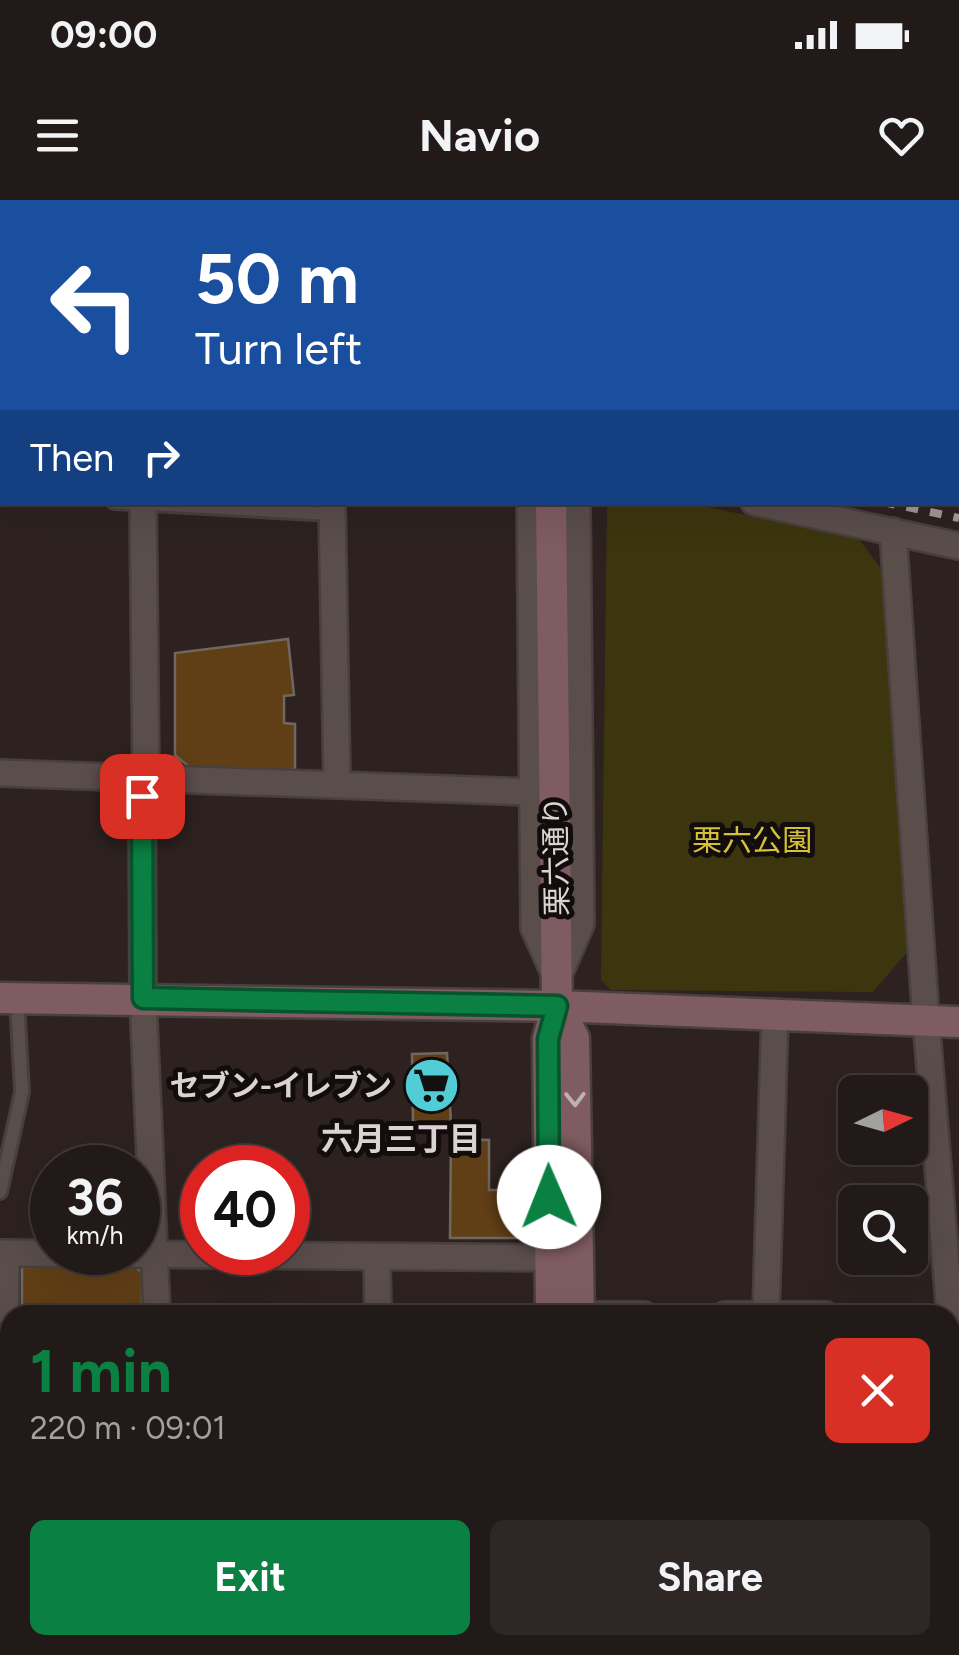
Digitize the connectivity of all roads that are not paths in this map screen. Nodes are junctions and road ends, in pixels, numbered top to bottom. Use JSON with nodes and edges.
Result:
{"nodes":[{"id":1,"x":143,"y":505,"type":"edge"},
{"id":2,"x":190,"y":505,"type":"edge"},
{"id":3,"x":530,"y":505,"type":"edge"},
{"id":4,"x":551,"y":505,"type":"edge"},
{"id":5,"x":577,"y":505,"type":"edge"},
{"id":6,"x":768,"y":505,"type":"edge"},
{"id":7,"x":332,"y":508,"type":"edge"},
{"id":8,"x":893,"y":531,"type":"junction"},
{"id":9,"x":959,"y":546,"type":"edge"},
{"id":10,"x":0,"y":773,"type":"edge"},
{"id":11,"x":146,"y":780,"type":"junction"},
{"id":12,"x":337,"y":784,"type":"junction"},
{"id":13,"x":530,"y":792,"type":"junction"},
{"id":14,"x":557,"y":992,"type":"junction"},
{"id":15,"x":8,"y":998,"type":"edge"},
{"id":16,"x":143,"y":998,"type":"junction"},
{"id":17,"x":775,"y":1012,"type":"junction"},
{"id":18,"x":926,"y":1020,"type":"junction"},
{"id":19,"x":959,"y":1022,"type":"edge"},
{"id":20,"x":149,"y":1145,"type":"edge"},
{"id":21,"x":4,"y":1151,"type":"edge"},
{"id":22,"x":0,"y":1192,"type":"edge"},
{"id":23,"x":3,"y":1254,"type":"edge"},
{"id":24,"x":30,"y":1254,"type":"edge"},
{"id":25,"x":160,"y":1254,"type":"edge"},
{"id":26,"x":377,"y":1257,"type":"junction"},
{"id":27,"x":564,"y":1258,"type":"junction"},
{"id":28,"x":155,"y":1275,"type":"edge"},
{"id":29,"x":3,"y":1305,"type":"edge"},
{"id":30,"x":157,"y":1305,"type":"edge"},
{"id":31,"x":378,"y":1305,"type":"edge"},
{"id":32,"x":553,"y":1305,"type":"edge"},
{"id":33,"x":576,"y":1305,"type":"edge"},
{"id":34,"x":766,"y":1305,"type":"edge"},
{"id":35,"x":949,"y":1305,"type":"edge"}],
"edges":[{"from":1,"to":11,"type":"street"},
{"from":2,"to":7,"type":"lane"},
{"from":3,"to":13,"type":"street"},
{"from":4,"to":14,"type":"street","name":"栗六通り"},
{"from":5,"to":14,"type":"street"},
{"from":6,"to":8,"type":"street"},
{"from":7,"to":12,"type":"street"},
{"from":8,"to":9,"type":"street"},
{"from":8,"to":18,"type":"street"},
{"from":10,"to":11,"type":"street"},
{"from":11,"to":12,"type":"street"},
{"from":11,"to":16,"type":"street"},
{"from":12,"to":13,"type":"street"},
{"from":13,"to":14,"type":"street"},
{"from":14,"to":16,"type":"street"},
{"from":14,"to":17,"type":"street"},
{"from":14,"to":27,"type":"street","name":"栗六通り"},
{"from":15,"to":16,"type":"street"},
{"from":15,"to":21,"type":"lane"},
{"from":16,"to":20,"type":"street"},
{"from":17,"to":18,"type":"street"},
{"from":17,"to":34,"type":"street"},
{"from":18,"to":19,"type":"street"},
{"from":18,"to":35,"type":"street"},
{"from":21,"to":22,"type":"lane"},
{"from":23,"to":24,"type":"street"},
{"from":23,"to":29,"type":"street"},
{"from":25,"to":26,"type":"street"},
{"from":26,"to":27,"type":"street"},
{"from":26,"to":31,"type":"street"},
{"from":27,"to":32,"type":"street","name":"栗六通り"},
{"from":27,"to":33,"type":"street","name":"栗六通り"},
{"from":28,"to":30,"type":"street"}]}
